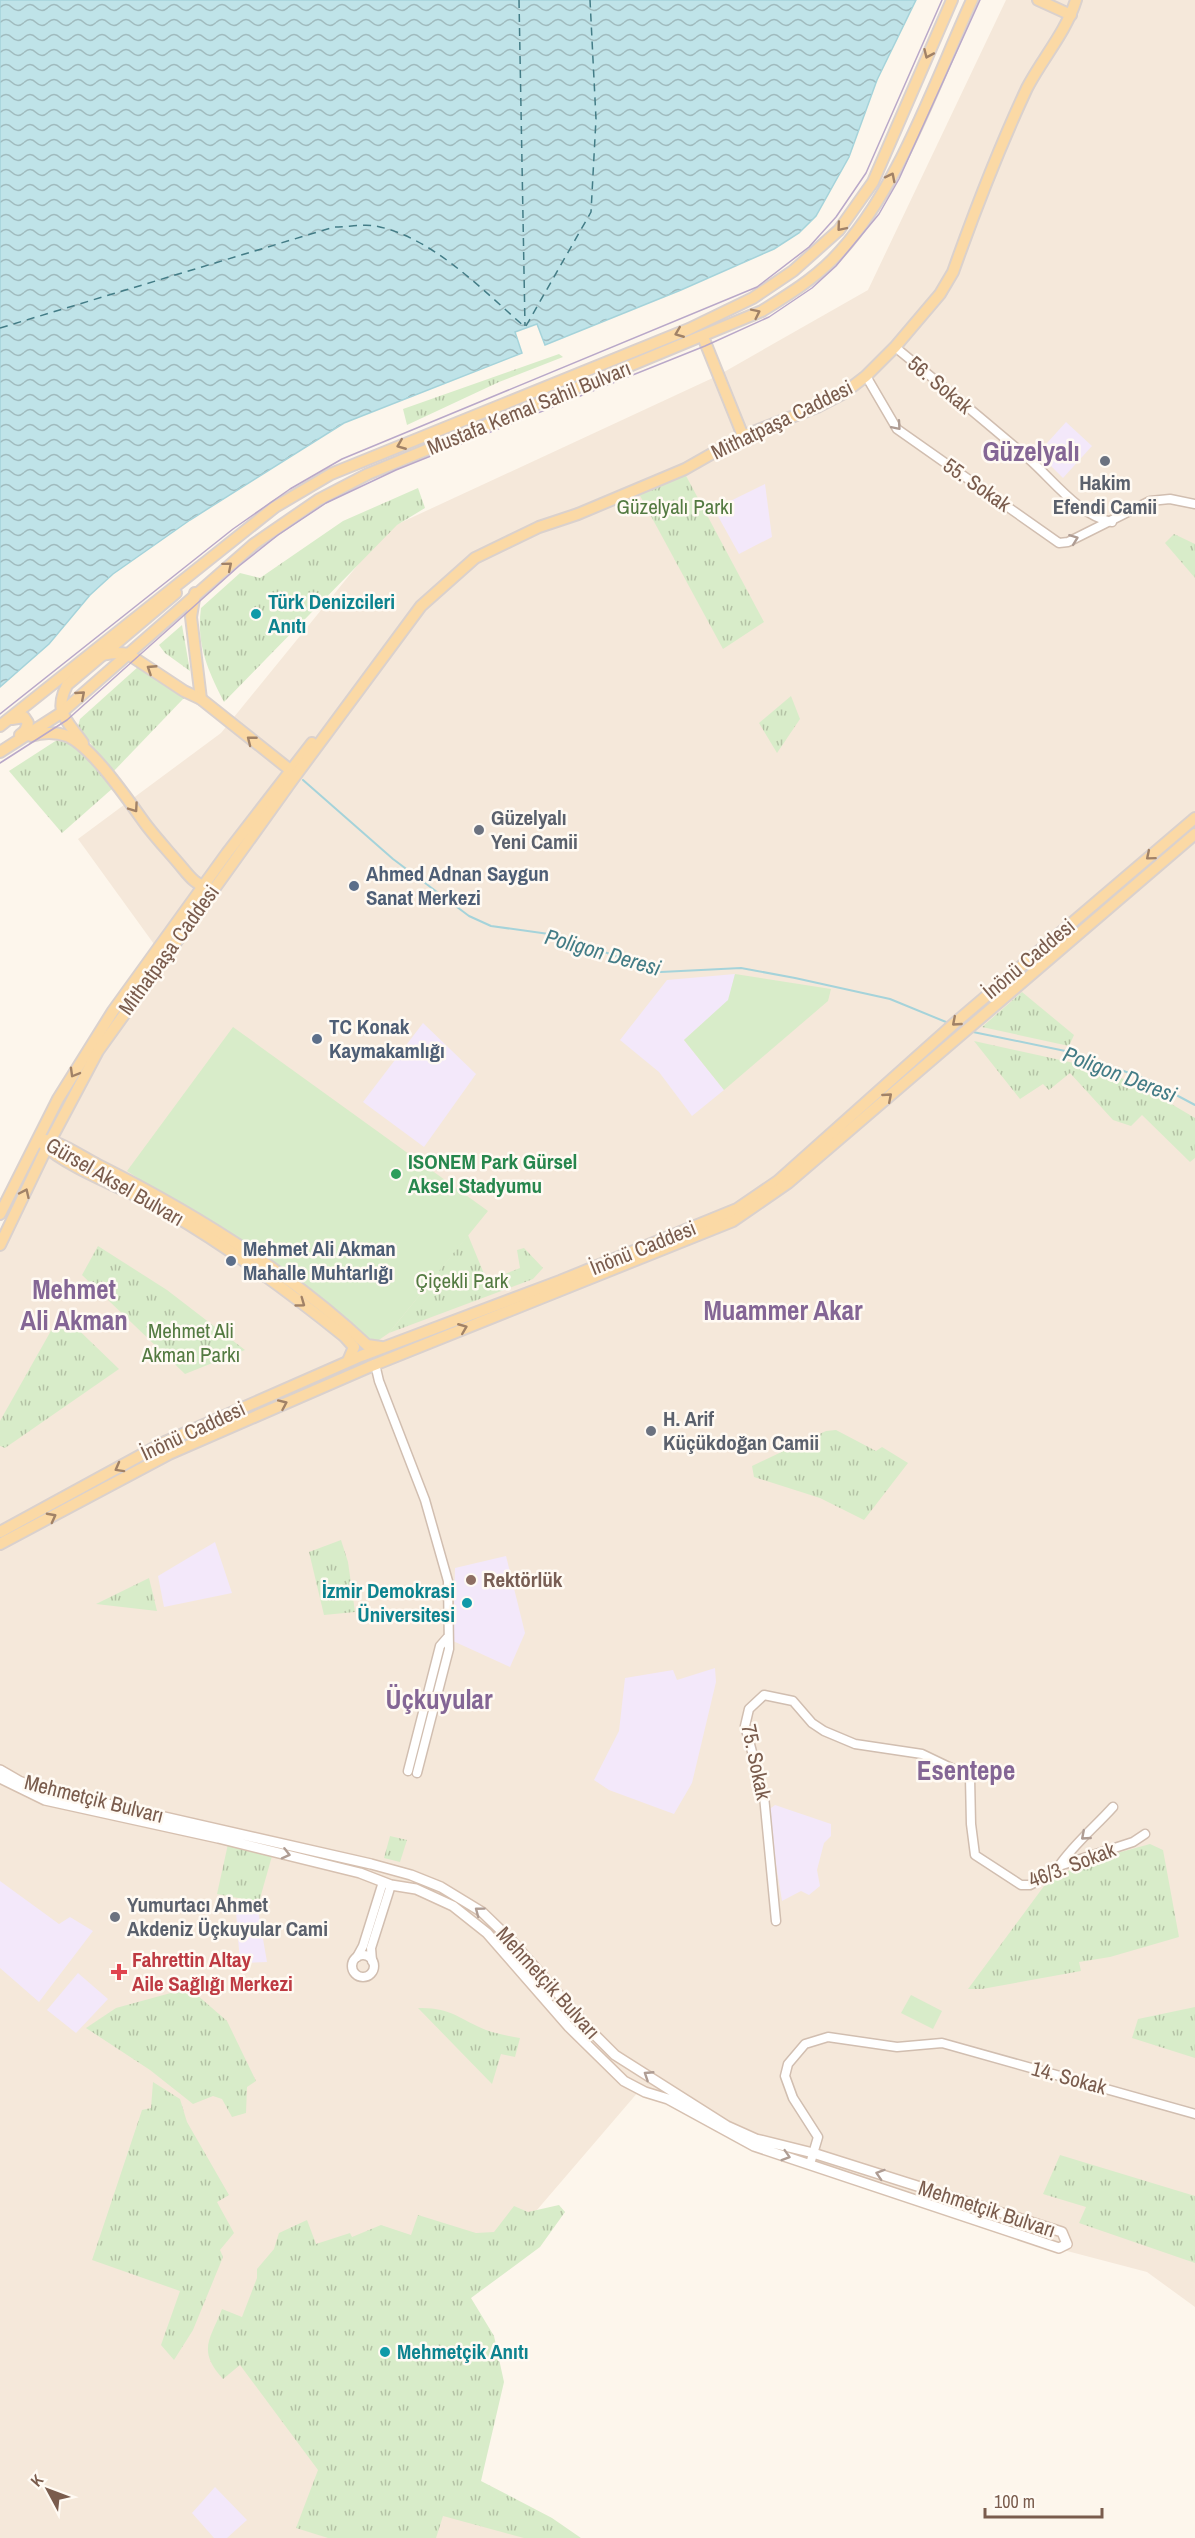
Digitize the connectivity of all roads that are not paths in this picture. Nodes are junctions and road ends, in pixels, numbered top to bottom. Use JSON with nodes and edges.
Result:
{"nodes":[{"id":1,"x":952,"y":0,"type":"edge"},
{"id":2,"x":972,"y":0,"type":"edge"},
{"id":3,"x":1038,"y":0,"type":"edge"},
{"id":4,"x":1076,"y":0,"type":"edge"},
{"id":5,"x":1071,"y":15,"type":"junction"},
{"id":6,"x":703,"y":338,"type":"junction"},
{"id":7,"x":895,"y":347,"type":"junction"},
{"id":8,"x":866,"y":376,"type":"junction"},
{"id":9,"x":743,"y":436,"type":"junction"},
{"id":10,"x":1195,"y":504,"type":"edge"},
{"id":11,"x":1112,"y":522,"type":"junction"},
{"id":12,"x":196,"y":568,"type":"junction"},
{"id":13,"x":195,"y":593,"type":"junction"},
{"id":14,"x":104,"y":654,"type":"junction"},
{"id":15,"x":128,"y":654,"type":"junction"},
{"id":16,"x":67,"y":672,"type":"junction"},
{"id":17,"x":201,"y":699,"type":"junction"},
{"id":18,"x":61,"y":713,"type":"junction"},
{"id":19,"x":2,"y":724,"type":"edge"},
{"id":20,"x":17,"y":741,"type":"junction"},
{"id":21,"x":0,"y":747,"type":"edge"},
{"id":22,"x":0,"y":752,"type":"edge"},
{"id":23,"x":97,"y":763,"type":"junction"},
{"id":24,"x":291,"y":774,"type":"junction"},
{"id":25,"x":1195,"y":818,"type":"edge"},
{"id":26,"x":1195,"y":834,"type":"edge"},
{"id":27,"x":203,"y":886,"type":"junction"},
{"id":28,"x":215,"y":886,"type":"junction"},
{"id":29,"x":45,"y":1142,"type":"junction"},
{"id":30,"x":124,"y":1178,"type":"junction"},
{"id":31,"x":130,"y":1192,"type":"junction"},
{"id":32,"x":0,"y":1214,"type":"edge"},
{"id":33,"x":0,"y":1245,"type":"edge"},
{"id":34,"x":382,"y":1347,"type":"joint"},
{"id":35,"x":363,"y":1350,"type":"junction"},
{"id":36,"x":372,"y":1365,"type":"junction"},
{"id":37,"x":0,"y":1532,"type":"edge"},
{"id":38,"x":0,"y":1544,"type":"edge"},
{"id":39,"x":0,"y":1770,"type":"edge"},
{"id":40,"x":412,"y":1772,"type":"dead end"},
{"id":41,"x":970,"y":1777,"type":"joint"},
{"id":42,"x":0,"y":1778,"type":"edge"},
{"id":43,"x":1113,"y":1807,"type":"dead end"},
{"id":44,"x":148,"y":1818,"type":"junction"},
{"id":45,"x":1145,"y":1834,"type":"dead end"},
{"id":46,"x":371,"y":1864,"type":"junction"},
{"id":47,"x":1059,"y":1866,"type":"junction"},
{"id":48,"x":411,"y":1875,"type":"junction"},
{"id":49,"x":387,"y":1883,"type":"junction"},
{"id":50,"x":776,"y":1921,"type":"dead end"},
{"id":51,"x":357,"y":1957,"type":"junction"},
{"id":52,"x":372,"y":1961,"type":"junction"},
{"id":53,"x":1195,"y":2114,"type":"edge"},
{"id":54,"x":813,"y":2153,"type":"junction"},
{"id":55,"x":810,"y":2163,"type":"junction"}],
"edges":[{"from":1,"to":12,"type":"main road","name":"Mustafa Kemal Sahil Bulvarı","one_way":true},
{"from":6,"to":2,"type":"main road","name":"Mustafa Kemal Sahil Bulvarı","one_way":true},
{"from":3,"to":5,"type":"main road"},
{"from":4,"to":5,"type":"main road","name":"Mithatpaşa Caddesi"},
{"from":5,"to":7,"type":"main road","name":"Mithatpaşa Caddesi"},
{"from":6,"to":9,"type":"main road"},
{"from":13,"to":6,"type":"main road","name":"Mustafa Kemal Sahil Bulvarı","one_way":true},
{"from":7,"to":8,"type":"main road","name":"Mithatpaşa Caddesi"},
{"from":7,"to":11,"type":"street","name":"56. Sokak"},
{"from":8,"to":9,"type":"main road","name":"Mithatpaşa Caddesi"},
{"from":8,"to":11,"type":"street","name":"55. Sokak","one_way":true},
{"from":9,"to":24,"type":"main road","name":"Mithatpaşa Caddesi"},
{"from":10,"to":11,"type":"street"},
{"from":12,"to":14,"type":"main road"},
{"from":12,"to":16,"type":"main road","name":"Mustafa Kemal Sahil Bulvarı"},
{"from":13,"to":15,"type":"main road","name":"Mustafa Kemal Sahil Bulvarı"},
{"from":13,"to":17,"type":"main road"},
{"from":14,"to":15,"type":"main road"},
{"from":14,"to":16,"type":"main road"},
{"from":14,"to":18,"type":"main road"},
{"from":17,"to":15,"type":"main road","one_way":true},
{"from":18,"to":15,"type":"main road","name":"Mustafa Kemal Sahil Bulvarı","one_way":true},
{"from":16,"to":19,"type":"main road","name":"Mustafa Kemal Sahil Bulvarı"},
{"from":24,"to":17,"type":"main road","one_way":true},
{"from":18,"to":20,"type":"main road","name":"Mustafa Kemal Sahil Bulvarı"},
{"from":18,"to":23,"type":"main road"},
{"from":19,"to":21,"type":"main road"},
{"from":20,"to":22,"type":"main road","name":"Mustafa Kemal Sahil Bulvarı"},
{"from":20,"to":23,"type":"main road"},
{"from":23,"to":27,"type":"main road","one_way":true},
{"from":24,"to":27,"type":"main road","name":"Mithatpaşa Caddesi"},
{"from":24,"to":28,"type":"main road","name":"Mithatpaşa Caddesi"},
{"from":25,"to":34,"type":"main road","name":"İnönü Caddesi","one_way":true},
{"from":36,"to":26,"type":"main road","name":"İnönü Caddesi","one_way":true},
{"from":27,"to":28,"type":"main road"},
{"from":27,"to":29,"type":"main road","name":"Mithatpaşa Caddesi","one_way":true},
{"from":28,"to":29,"type":"main road","name":"Mithatpaşa Caddesi"},
{"from":29,"to":30,"type":"main road","name":"Gürsel Aksel Bulvarı"},
{"from":29,"to":31,"type":"main road","name":"Gürsel Aksel Bulvarı"},
{"from":29,"to":32,"type":"main road","name":"Mithatpaşa Caddesi"},
{"from":33,"to":29,"type":"main road","name":"Mithatpaşa Caddesi","one_way":true},
{"from":30,"to":31,"type":"main road"},
{"from":30,"to":35,"type":"main road","name":"Gürsel Aksel Bulvarı"},
{"from":31,"to":35,"type":"main road","name":"Gürsel Aksel Bulvarı","one_way":true},
{"from":34,"to":35,"type":"main road","name":"Gürsel Aksel Bulvarı"},
{"from":35,"to":36,"type":"main road"},
{"from":35,"to":37,"type":"main road","name":"İnönü Caddesi","one_way":true},
{"from":38,"to":36,"type":"main road","name":"İnönü Caddesi","one_way":true},
{"from":36,"to":40,"type":"street"},
{"from":39,"to":44,"type":"main road","name":"Mehmetçik Bulvarı"},
{"from":41,"to":47,"type":"street","name":"46/3. Sokak"},
{"from":41,"to":50,"type":"street","name":"75. Sokak"},
{"from":42,"to":44,"type":"main road","name":"Mehmetçik Bulvarı"},
{"from":43,"to":47,"type":"street","one_way":true},
{"from":44,"to":46,"type":"main road","name":"Mehmetçik Bulvarı"},
{"from":44,"to":49,"type":"main road","name":"Mehmetçik Bulvarı","one_way":true},
{"from":45,"to":47,"type":"street","name":"46/3. Sokak"},
{"from":46,"to":48,"type":"main road","name":"Mehmetçik Bulvarı"},
{"from":46,"to":49,"type":"main road"},
{"from":48,"to":49,"type":"main road"},
{"from":54,"to":48,"type":"main road","name":"Mehmetçik Bulvarı","one_way":true},
{"from":49,"to":51,"type":"street"},
{"from":49,"to":52,"type":"street"},
{"from":49,"to":55,"type":"main road","name":"Mehmetçik Bulvarı","one_way":true},
{"from":51,"to":52,"type":"street"},
{"from":51,"to":52,"type":"street"},
{"from":53,"to":54,"type":"street","name":"14. Sokak"},
{"from":54,"to":55,"type":"street"},
{"from":55,"to":54,"type":"main road","name":"Mehmetçik Bulvarı","one_way":true}]}
